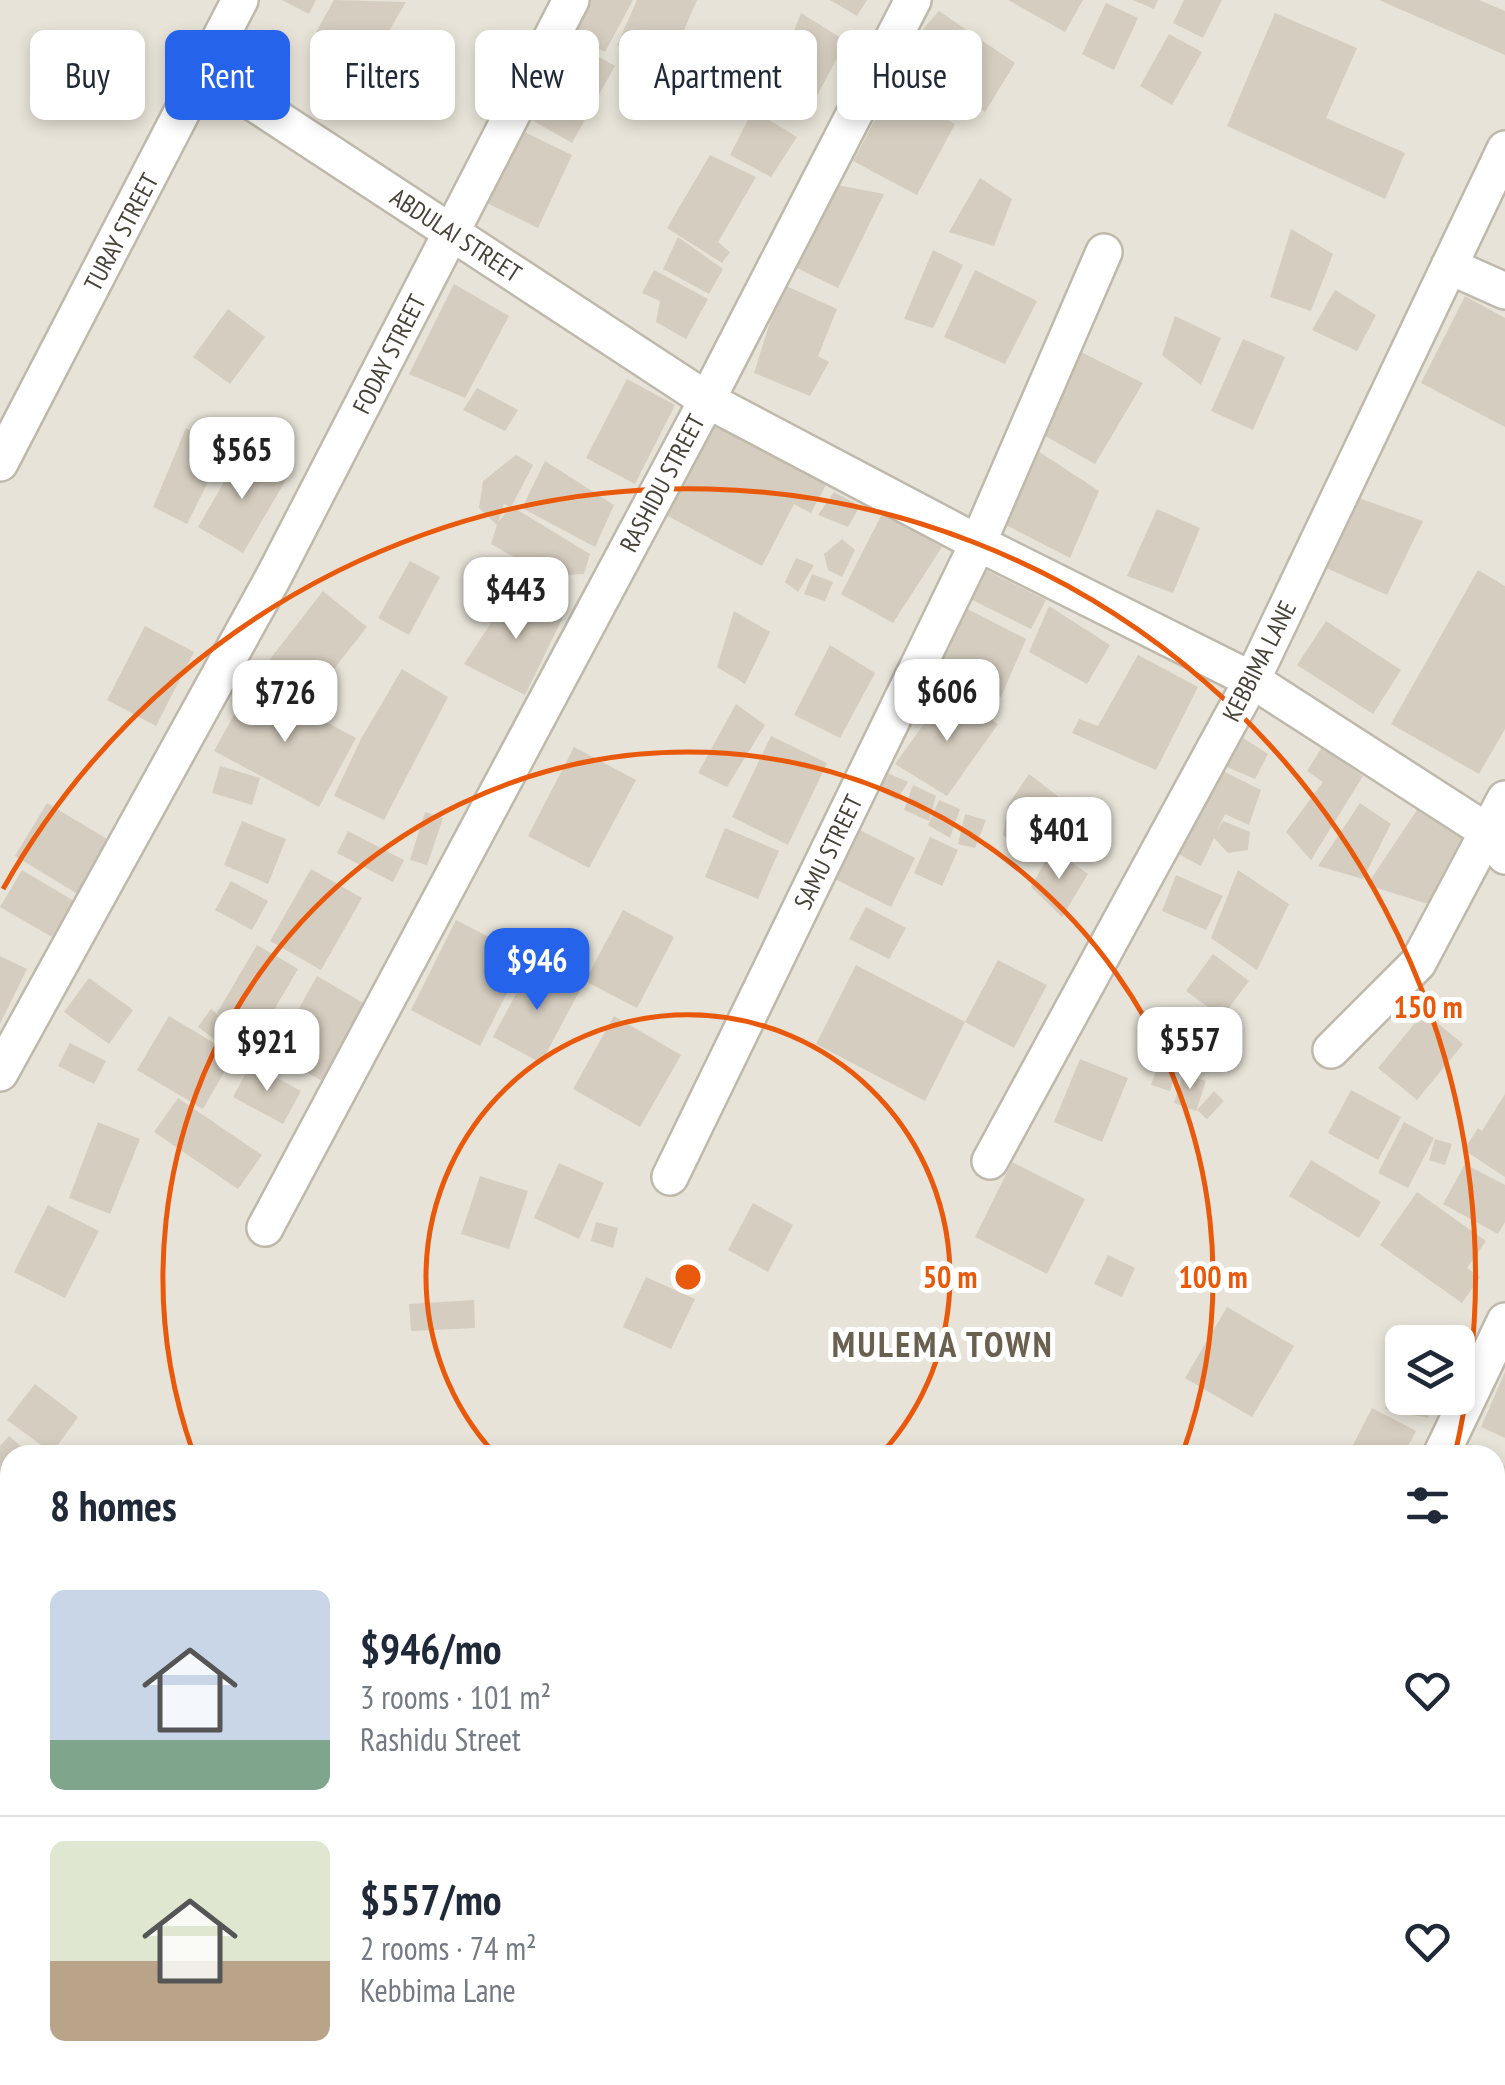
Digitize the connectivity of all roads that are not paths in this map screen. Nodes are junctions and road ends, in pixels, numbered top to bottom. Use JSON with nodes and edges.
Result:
{"nodes":[{"id":1,"x":240,"y":0,"type":"edge"},
{"id":2,"x":572,"y":0,"type":"edge"},
{"id":3,"x":913,"y":0,"type":"edge"},
{"id":4,"x":225,"y":30,"type":"edge"},
{"id":5,"x":179,"y":120,"type":"edge"},
{"id":6,"x":281,"y":120,"type":"edge"},
{"id":7,"x":1505,"y":150,"type":"edge"},
{"id":8,"x":452,"y":232,"type":"junction"},
{"id":9,"x":1104,"y":252,"type":"dead end"},
{"id":10,"x":1449,"y":266,"type":"junction"},
{"id":11,"x":1505,"y":292,"type":"edge"},
{"id":12,"x":707,"y":400,"type":"junction"},
{"id":13,"x":0,"y":463,"type":"edge"},
{"id":14,"x":978,"y":543,"type":"junction"},
{"id":15,"x":1252,"y":680,"type":"junction"},
{"id":16,"x":1505,"y":799,"type":"edge"},
{"id":17,"x":1496,"y":844,"type":"edge"},
{"id":18,"x":1331,"y":1050,"type":"dead end"},
{"id":19,"x":0,"y":1072,"type":"edge"},
{"id":20,"x":990,"y":1161,"type":"dead end"},
{"id":21,"x":670,"y":1177,"type":"dead end"},
{"id":22,"x":265,"y":1228,"type":"dead end"},
{"id":23,"x":1505,"y":1321,"type":"edge"},
{"id":24,"x":1446,"y":1445,"type":"edge"}],
"edges":[{"from":1,"to":4,"type":"street","name":"TURAY STREET"},
{"from":2,"to":8,"type":"street","name":"FODAY STREET"},
{"from":3,"to":12,"type":"street","name":"RASHIDU STREET"},
{"from":5,"to":13,"type":"street","name":"TURAY STREET"},
{"from":6,"to":8,"type":"street","name":"ABDULAI STREET"},
{"from":7,"to":10,"type":"street","name":"KEBBIMA LANE"},
{"from":8,"to":12,"type":"street","name":"ABDULAI STREET"},
{"from":8,"to":19,"type":"street","name":"FODAY STREET"},
{"from":9,"to":14,"type":"street","name":"SAMU STREET"},
{"from":10,"to":11,"type":"street"},
{"from":10,"to":15,"type":"street","name":"KEBBIMA LANE"},
{"from":12,"to":14,"type":"street","name":"ABDULAI STREET"},
{"from":12,"to":22,"type":"street","name":"RASHIDU STREET"},
{"from":14,"to":15,"type":"street","name":"ABDULAI STREET"},
{"from":14,"to":21,"type":"street","name":"SAMU STREET"},
{"from":15,"to":17,"type":"street","name":"ABDULAI STREET"},
{"from":15,"to":20,"type":"street","name":"KEBBIMA LANE"},
{"from":16,"to":17,"type":"street"},
{"from":17,"to":18,"type":"street"},
{"from":23,"to":24,"type":"street"}]}
